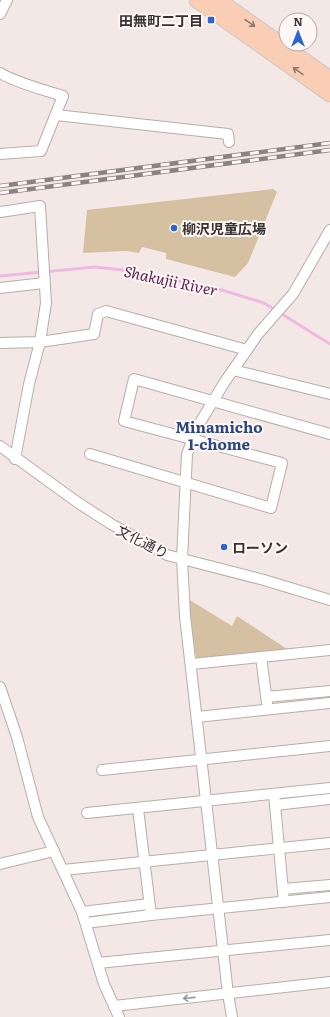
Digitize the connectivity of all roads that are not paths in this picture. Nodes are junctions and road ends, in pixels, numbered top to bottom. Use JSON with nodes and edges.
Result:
{"nodes":[{"id":1,"x":7,"y":0,"type":"edge"},
{"id":2,"x":197,"y":0,"type":"edge"},
{"id":3,"x":218,"y":0,"type":"edge"},
{"id":4,"x":0,"y":14,"type":"edge"},
{"id":5,"x":0,"y":73,"type":"edge"},
{"id":6,"x":330,"y":79,"type":"edge"},
{"id":7,"x":330,"y":94,"type":"edge"},
{"id":8,"x":56,"y":115,"type":"junction"},
{"id":9,"x":229,"y":142,"type":"dead end"},
{"id":10,"x":0,"y":154,"type":"edge"},
{"id":11,"x":0,"y":212,"type":"edge"},
{"id":12,"x":330,"y":230,"type":"edge"},
{"id":13,"x":44,"y":283,"type":"junction"},
{"id":14,"x":0,"y":288,"type":"edge"},
{"id":15,"x":40,"y":342,"type":"junction"},
{"id":16,"x":0,"y":343,"type":"edge"},
{"id":17,"x":247,"y":350,"type":"junction"},
{"id":18,"x":234,"y":370,"type":"junction"},
{"id":19,"x":330,"y":394,"type":"edge"},
{"id":20,"x":212,"y":402,"type":"junction"},
{"id":21,"x":330,"y":434,"type":"edge"},
{"id":22,"x":192,"y":440,"type":"junction"},
{"id":23,"x":0,"y":446,"type":"edge"},
{"id":24,"x":90,"y":454,"type":"dead end"},
{"id":25,"x":15,"y":458,"type":"junction"},
{"id":26,"x":186,"y":483,"type":"junction"},
{"id":27,"x":182,"y":559,"type":"junction"},
{"id":28,"x":330,"y":600,"type":"edge"},
{"id":29,"x":330,"y":650,"type":"edge"},
{"id":30,"x":261,"y":657,"type":"junction"},
{"id":31,"x":192,"y":664,"type":"junction"},
{"id":32,"x":0,"y":688,"type":"edge"},
{"id":33,"x":330,"y":691,"type":"edge"},
{"id":34,"x":266,"y":697,"type":"junction"},
{"id":35,"x":330,"y":703,"type":"edge"},
{"id":36,"x":267,"y":710,"type":"junction"},
{"id":37,"x":197,"y":717,"type":"junction"},
{"id":38,"x":330,"y":746,"type":"edge"},
{"id":39,"x":202,"y":760,"type":"junction"},
{"id":40,"x":102,"y":770,"type":"dead end"},
{"id":41,"x":330,"y":788,"type":"edge"},
{"id":42,"x":274,"y":794,"type":"junction"},
{"id":43,"x":330,"y":799,"type":"edge"},
{"id":44,"x":206,"y":802,"type":"junction"},
{"id":45,"x":275,"y":805,"type":"junction"},
{"id":46,"x":138,"y":809,"type":"junction"},
{"id":47,"x":87,"y":813,"type":"dead end"},
{"id":48,"x":330,"y":843,"type":"edge"},
{"id":49,"x":279,"y":848,"type":"junction"},
{"id":50,"x":54,"y":851,"type":"junction"},
{"id":51,"x":213,"y":855,"type":"junction"},
{"id":52,"x":143,"y":862,"type":"junction"},
{"id":53,"x":0,"y":864,"type":"edge"},
{"id":54,"x":63,"y":870,"type":"junction"},
{"id":55,"x":330,"y":885,"type":"edge"},
{"id":56,"x":283,"y":889,"type":"junction"},
{"id":57,"x":330,"y":897,"type":"edge"},
{"id":58,"x":284,"y":902,"type":"junction"},
{"id":59,"x":149,"y":904,"type":"junction"},
{"id":60,"x":218,"y":909,"type":"junction"},
{"id":61,"x":82,"y":912,"type":"junction"},
{"id":62,"x":151,"y":915,"type":"junction"},
{"id":63,"x":86,"y":923,"type":"junction"},
{"id":64,"x":330,"y":940,"type":"edge"},
{"id":65,"x":223,"y":949,"type":"junction"},
{"id":66,"x":98,"y":963,"type":"junction"},
{"id":67,"x":330,"y":982,"type":"edge"},
{"id":68,"x":228,"y":994,"type":"junction"},
{"id":69,"x":114,"y":1006,"type":"junction"},
{"id":70,"x":119,"y":1017,"type":"edge"},
{"id":71,"x":232,"y":1017,"type":"edge"}],
"edges":[{"from":1,"to":4,"type":"street"},
{"from":7,"to":2,"type":"main road","one_way":true},
{"from":3,"to":6,"type":"main road","one_way":true},
{"from":5,"to":8,"type":"street"},
{"from":8,"to":9,"type":"street"},
{"from":8,"to":10,"type":"street"},
{"from":11,"to":13,"type":"street"},
{"from":12,"to":17,"type":"street"},
{"from":13,"to":14,"type":"street"},
{"from":13,"to":15,"type":"street"},
{"from":15,"to":16,"type":"street"},
{"from":15,"to":17,"type":"street"},
{"from":15,"to":25,"type":"street"},
{"from":17,"to":18,"type":"street"},
{"from":18,"to":19,"type":"street"},
{"from":18,"to":20,"type":"street"},
{"from":20,"to":21,"type":"street"},
{"from":20,"to":22,"type":"street"},
{"from":20,"to":22,"type":"street"},
{"from":22,"to":26,"type":"street"},
{"from":22,"to":26,"type":"street"},
{"from":23,"to":25,"type":"street","name":"文化通り"},
{"from":24,"to":26,"type":"street"},
{"from":25,"to":27,"type":"street","name":"文化通り"},
{"from":26,"to":27,"type":"street"},
{"from":27,"to":28,"type":"street","name":"文化通り"},
{"from":27,"to":31,"type":"street"},
{"from":29,"to":30,"type":"street"},
{"from":30,"to":31,"type":"street"},
{"from":30,"to":34,"type":"street"},
{"from":31,"to":37,"type":"street"},
{"from":32,"to":50,"type":"street"},
{"from":33,"to":34,"type":"street"},
{"from":34,"to":36,"type":"street"},
{"from":35,"to":36,"type":"street"},
{"from":36,"to":37,"type":"street"},
{"from":37,"to":39,"type":"street"},
{"from":38,"to":39,"type":"street"},
{"from":39,"to":40,"type":"street"},
{"from":39,"to":44,"type":"street"},
{"from":41,"to":42,"type":"street"},
{"from":42,"to":44,"type":"street"},
{"from":42,"to":45,"type":"street"},
{"from":43,"to":45,"type":"street"},
{"from":44,"to":46,"type":"street"},
{"from":44,"to":51,"type":"street"},
{"from":45,"to":49,"type":"street"},
{"from":46,"to":47,"type":"street"},
{"from":46,"to":52,"type":"street"},
{"from":48,"to":49,"type":"street"},
{"from":49,"to":51,"type":"street"},
{"from":49,"to":56,"type":"street"},
{"from":50,"to":53,"type":"street"},
{"from":50,"to":54,"type":"street"},
{"from":51,"to":52,"type":"street"},
{"from":51,"to":60,"type":"street"},
{"from":52,"to":54,"type":"street"},
{"from":52,"to":59,"type":"street"},
{"from":54,"to":61,"type":"street"},
{"from":55,"to":56,"type":"street"},
{"from":56,"to":58,"type":"street"},
{"from":57,"to":58,"type":"street"},
{"from":58,"to":60,"type":"street"},
{"from":59,"to":61,"type":"street"},
{"from":59,"to":62,"type":"street"},
{"from":60,"to":62,"type":"street"},
{"from":60,"to":65,"type":"street"},
{"from":61,"to":63,"type":"street"},
{"from":62,"to":63,"type":"street"},
{"from":63,"to":66,"type":"street"},
{"from":64,"to":65,"type":"street"},
{"from":65,"to":66,"type":"street"},
{"from":65,"to":68,"type":"street"},
{"from":66,"to":69,"type":"street"},
{"from":67,"to":68,"type":"street"},
{"from":68,"to":69,"type":"street","one_way":true},
{"from":68,"to":71,"type":"street"},
{"from":69,"to":70,"type":"street"}]}
